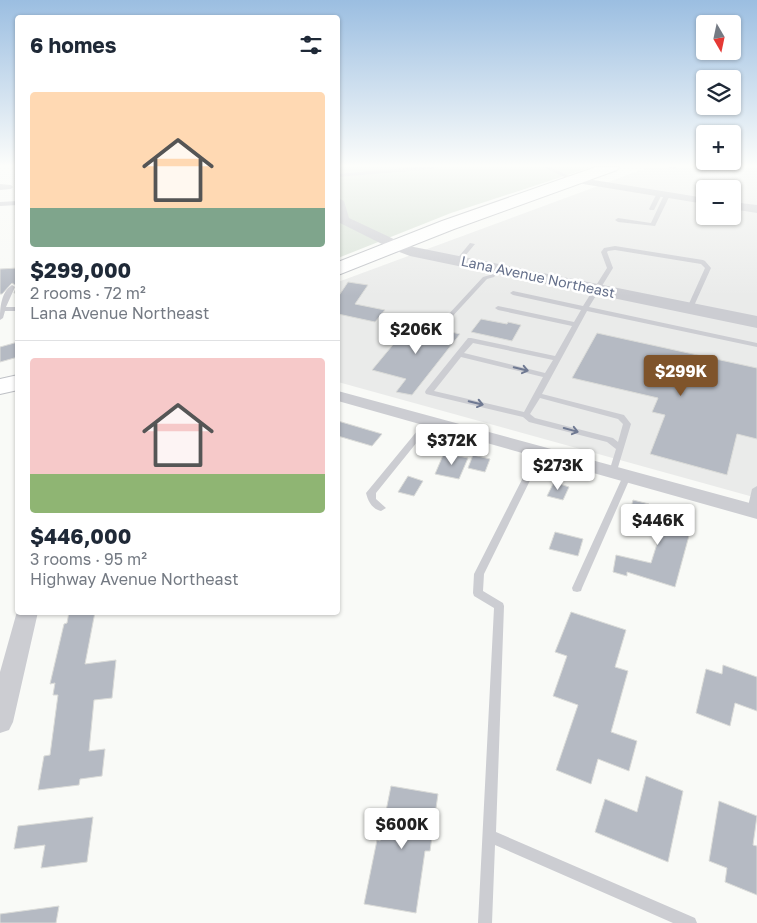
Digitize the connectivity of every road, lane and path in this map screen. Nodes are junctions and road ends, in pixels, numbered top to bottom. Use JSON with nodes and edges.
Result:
{"nodes":[{"id":1,"x":341,"y":210,"type":"edge"},
{"id":2,"x":492,"y":210,"type":"edge"},
{"id":3,"x":658,"y":210,"type":"edge"},
{"id":4,"x":618,"y":220,"type":"dead end"},
{"id":5,"x":472,"y":244,"type":"dead end"},
{"id":6,"x":395,"y":245,"type":"junction"},
{"id":7,"x":458,"y":261,"type":"junction"},
{"id":8,"x":340,"y":268,"type":"edge"},
{"id":9,"x":498,"y":269,"type":"junction"},
{"id":10,"x":12,"y":287,"type":"dead end"},
{"id":11,"x":596,"y":289,"type":"junction"},
{"id":12,"x":513,"y":293,"type":"dead end"},
{"id":13,"x":15,"y":308,"type":"edge"},
{"id":14,"x":498,"y":308,"type":"dead end"},
{"id":15,"x":585,"y":308,"type":"junction"},
{"id":16,"x":690,"y":308,"type":"junction"},
{"id":17,"x":3,"y":309,"type":"junction"},
{"id":18,"x":0,"y":318,"type":"edge"},
{"id":19,"x":448,"y":318,"type":"dead end"},
{"id":20,"x":757,"y":322,"type":"edge"},
{"id":21,"x":576,"y":325,"type":"junction"},
{"id":22,"x":757,"y":345,"type":"edge"},
{"id":23,"x":460,"y":354,"type":"junction"},
{"id":24,"x":557,"y":359,"type":"junction"},
{"id":25,"x":548,"y":376,"type":"junction"},
{"id":26,"x":15,"y":383,"type":"edge"},
{"id":27,"x":0,"y":387,"type":"edge"},
{"id":28,"x":538,"y":395,"type":"junction"},
{"id":29,"x":340,"y":397,"type":"edge"},
{"id":30,"x":526,"y":415,"type":"junction"},
{"id":31,"x":430,"y":422,"type":"junction"},
{"id":32,"x":619,"y":447,"type":"junction"},
{"id":33,"x":540,"y":452,"type":"junction"},
{"id":34,"x":620,"y":474,"type":"junction"},
{"id":35,"x":757,"y":490,"type":"edge"},
{"id":36,"x":381,"y":508,"type":"dead end"},
{"id":37,"x":755,"y":511,"type":"edge"},
{"id":38,"x":577,"y":588,"type":"dead end"},
{"id":39,"x":26,"y":615,"type":"edge"},
{"id":40,"x":0,"y":722,"type":"edge"},
{"id":41,"x":488,"y":835,"type":"junction"},
{"id":42,"x":485,"y":923,"type":"edge"},
{"id":43,"x":690,"y":923,"type":"edge"}],
"edges":[{"from":1,"to":6,"type":"street","name":"Lana Avenue Northeast"},
{"from":2,"to":6,"type":"main road"},
{"from":3,"to":4,"type":"lane"},
{"from":5,"to":7,"type":"lane"},
{"from":6,"to":7,"type":"street","name":"Lana Avenue Northeast"},
{"from":6,"to":8,"type":"main road"},
{"from":7,"to":9,"type":"street","name":"Lana Avenue Northeast"},
{"from":9,"to":11,"type":"street","name":"Lana Avenue Northeast"},
{"from":9,"to":19,"type":"lane"},
{"from":10,"to":17,"type":"lane"},
{"from":11,"to":15,"type":"lane"},
{"from":11,"to":16,"type":"street","name":"Lana Avenue Northeast"},
{"from":11,"to":16,"type":"lane"},
{"from":12,"to":15,"type":"lane"},
{"from":13,"to":17,"type":"lane"},
{"from":14,"to":21,"type":"lane"},
{"from":15,"to":21,"type":"lane"},
{"from":15,"to":22,"type":"lane"},
{"from":16,"to":20,"type":"street","name":"Lana Avenue Northeast"},
{"from":17,"to":18,"type":"lane"},
{"from":21,"to":24,"type":"lane"},
{"from":23,"to":24,"type":"lane"},
{"from":23,"to":25,"type":"lane","one_way":true},
{"from":23,"to":30,"type":"lane","one_way":true},
{"from":24,"to":25,"type":"lane"},
{"from":25,"to":28,"type":"lane"},
{"from":26,"to":27,"type":"main road"},
{"from":28,"to":30,"type":"lane"},
{"from":28,"to":32,"type":"lane"},
{"from":29,"to":31,"type":"street"},
{"from":30,"to":32,"type":"lane","one_way":true},
{"from":31,"to":33,"type":"street"},
{"from":31,"to":36,"type":"lane"},
{"from":32,"to":34,"type":"lane"},
{"from":33,"to":34,"type":"street"},
{"from":33,"to":41,"type":"lane"},
{"from":34,"to":37,"type":"street"},
{"from":34,"to":38,"type":"lane"},
{"from":35,"to":37,"type":"lane"},
{"from":39,"to":40,"type":"street"},
{"from":41,"to":42,"type":"lane"},
{"from":41,"to":43,"type":"lane"}]}
